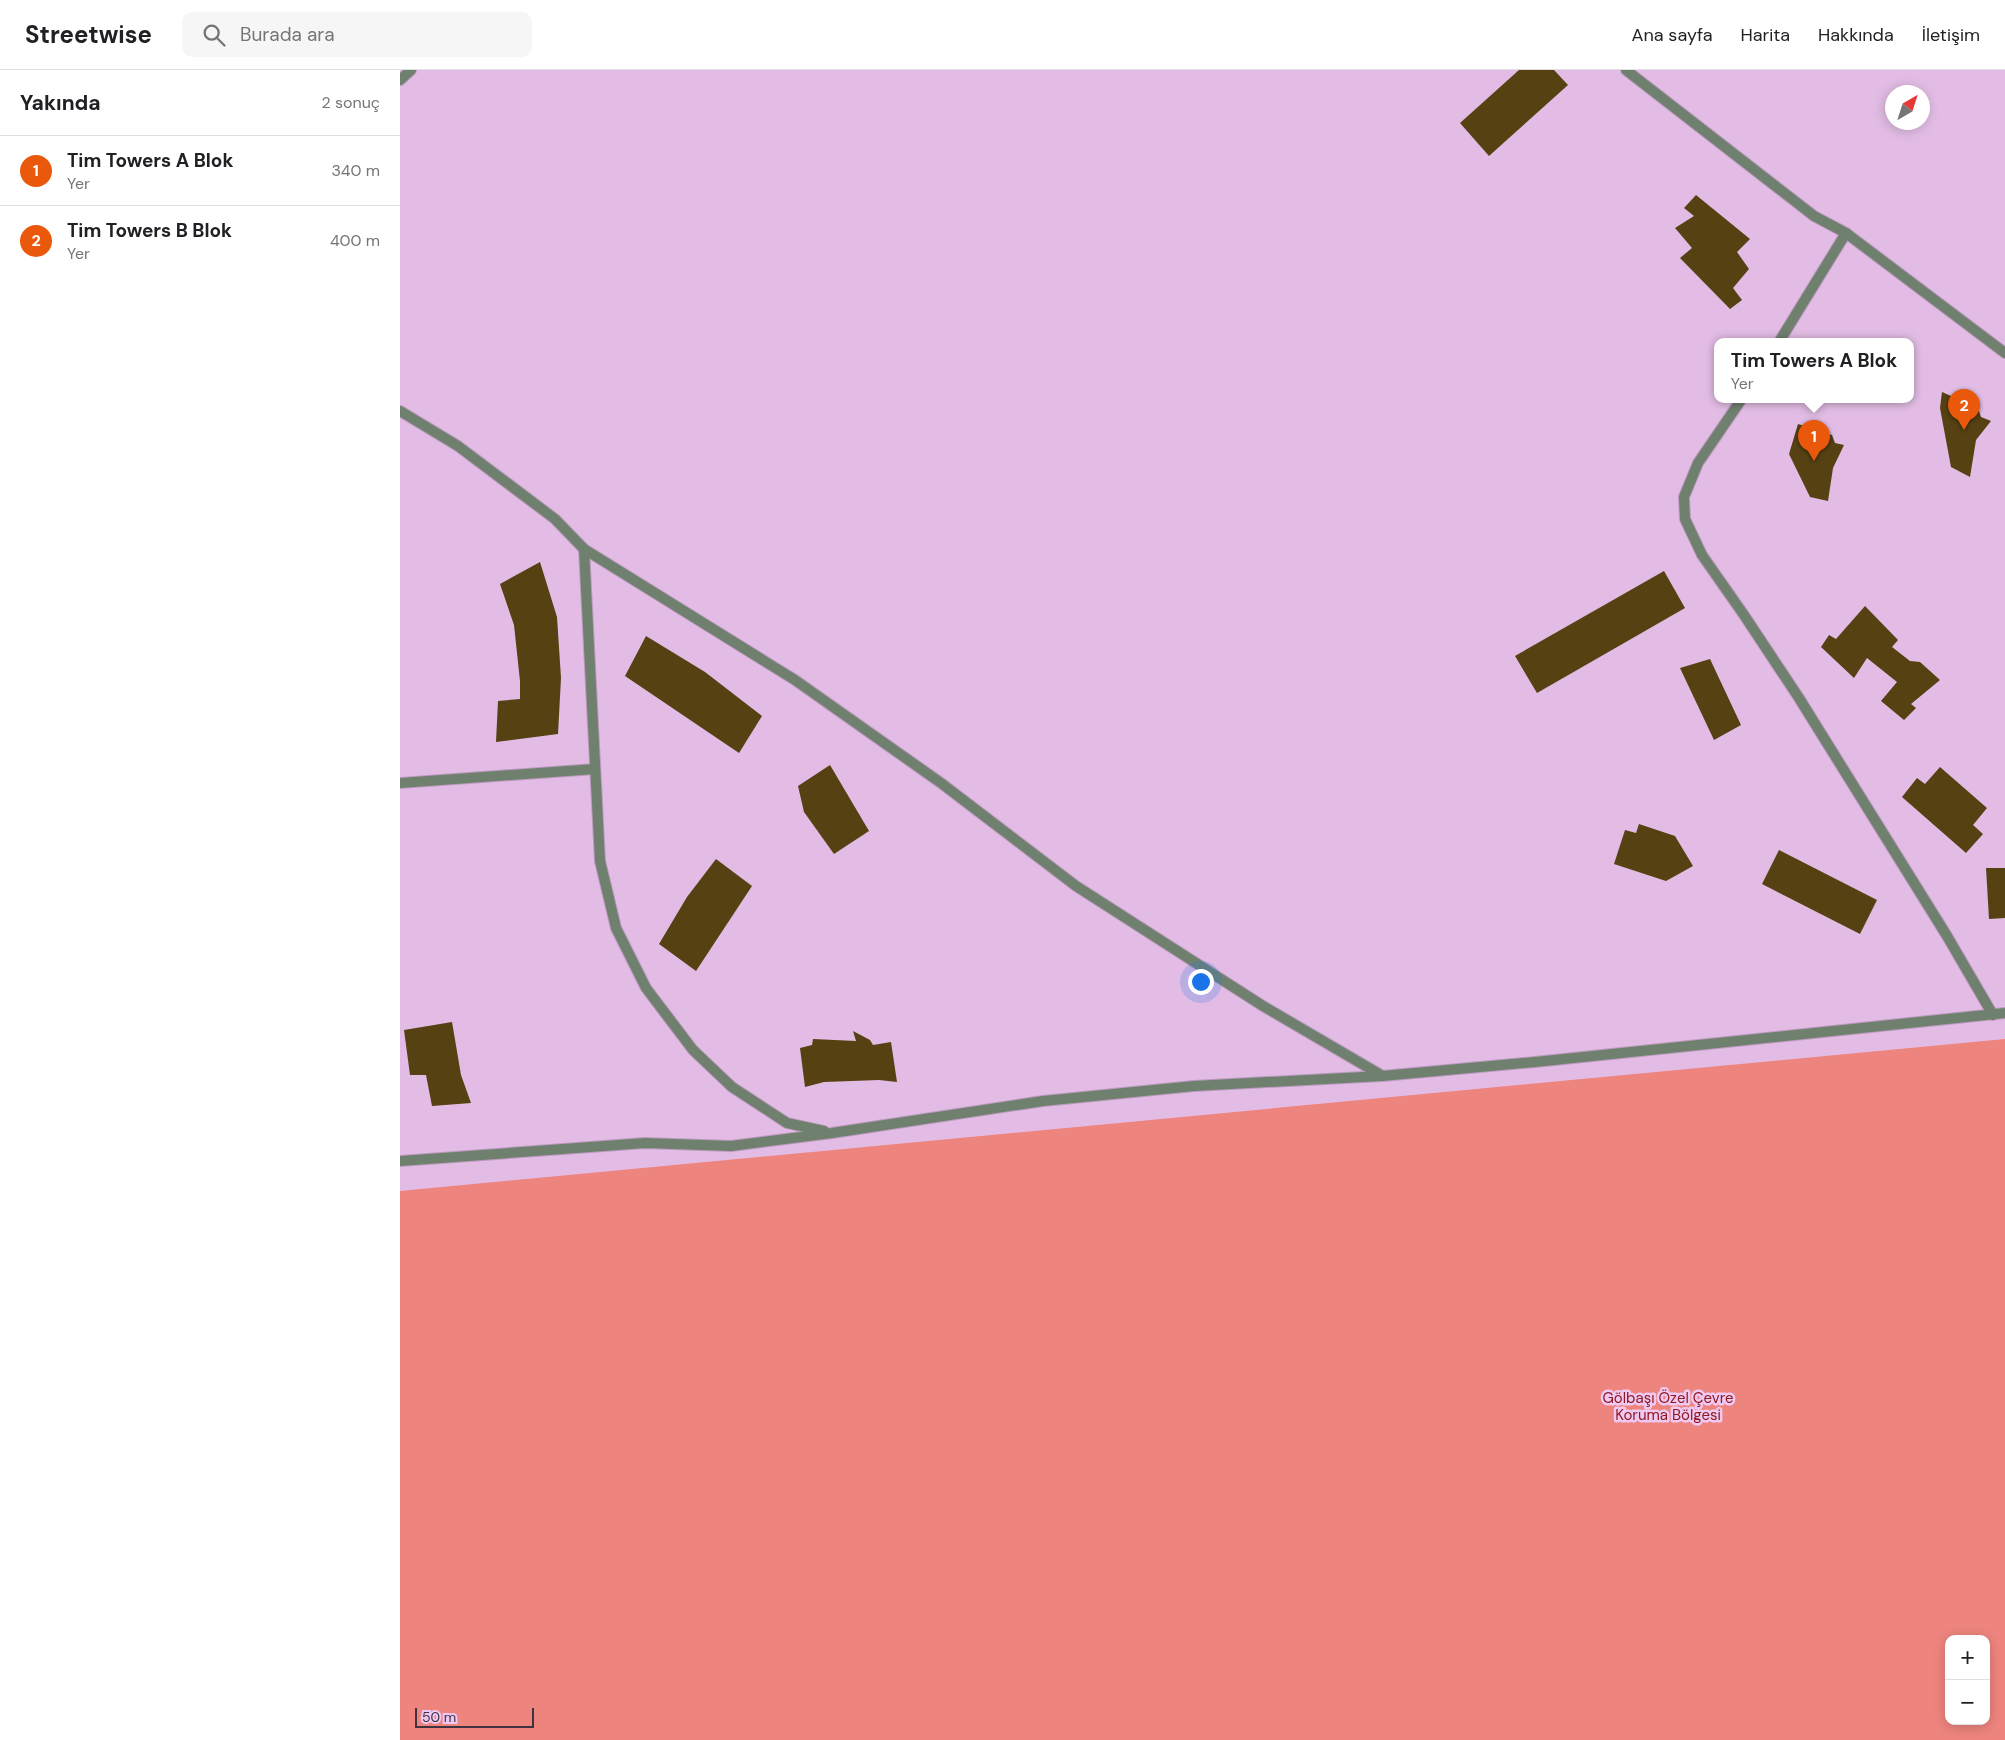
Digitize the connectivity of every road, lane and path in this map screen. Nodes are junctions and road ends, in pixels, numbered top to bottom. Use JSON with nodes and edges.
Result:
{"nodes":[{"id":1,"x":411,"y":70,"type":"edge"},
{"id":2,"x":1626,"y":70,"type":"edge"},
{"id":3,"x":400,"y":80,"type":"edge"},
{"id":4,"x":1846,"y":233,"type":"junction"},
{"id":5,"x":1781,"y":338,"type":"edge"},
{"id":6,"x":2005,"y":353,"type":"edge"},
{"id":7,"x":1738,"y":403,"type":"edge"},
{"id":8,"x":400,"y":411,"type":"edge"},
{"id":9,"x":584,"y":549,"type":"junction"},
{"id":10,"x":595,"y":769,"type":"junction"},
{"id":11,"x":400,"y":783,"type":"edge"},
{"id":12,"x":2005,"y":1013,"type":"edge"},
{"id":13,"x":1994,"y":1015,"type":"junction"},
{"id":14,"x":1382,"y":1076,"type":"junction"},
{"id":15,"x":832,"y":1133,"type":"junction"},
{"id":16,"x":400,"y":1161,"type":"edge"}],
"edges":[{"from":1,"to":3,"type":"street"},
{"from":2,"to":4,"type":"street"},
{"from":4,"to":5,"type":"street"},
{"from":4,"to":6,"type":"street"},
{"from":7,"to":13,"type":"street"},
{"from":8,"to":9,"type":"street"},
{"from":9,"to":10,"type":"street"},
{"from":9,"to":14,"type":"street"},
{"from":10,"to":11,"type":"street"},
{"from":10,"to":15,"type":"street"},
{"from":12,"to":13,"type":"street"},
{"from":13,"to":14,"type":"street"},
{"from":14,"to":15,"type":"street"},
{"from":15,"to":16,"type":"street"}]}
